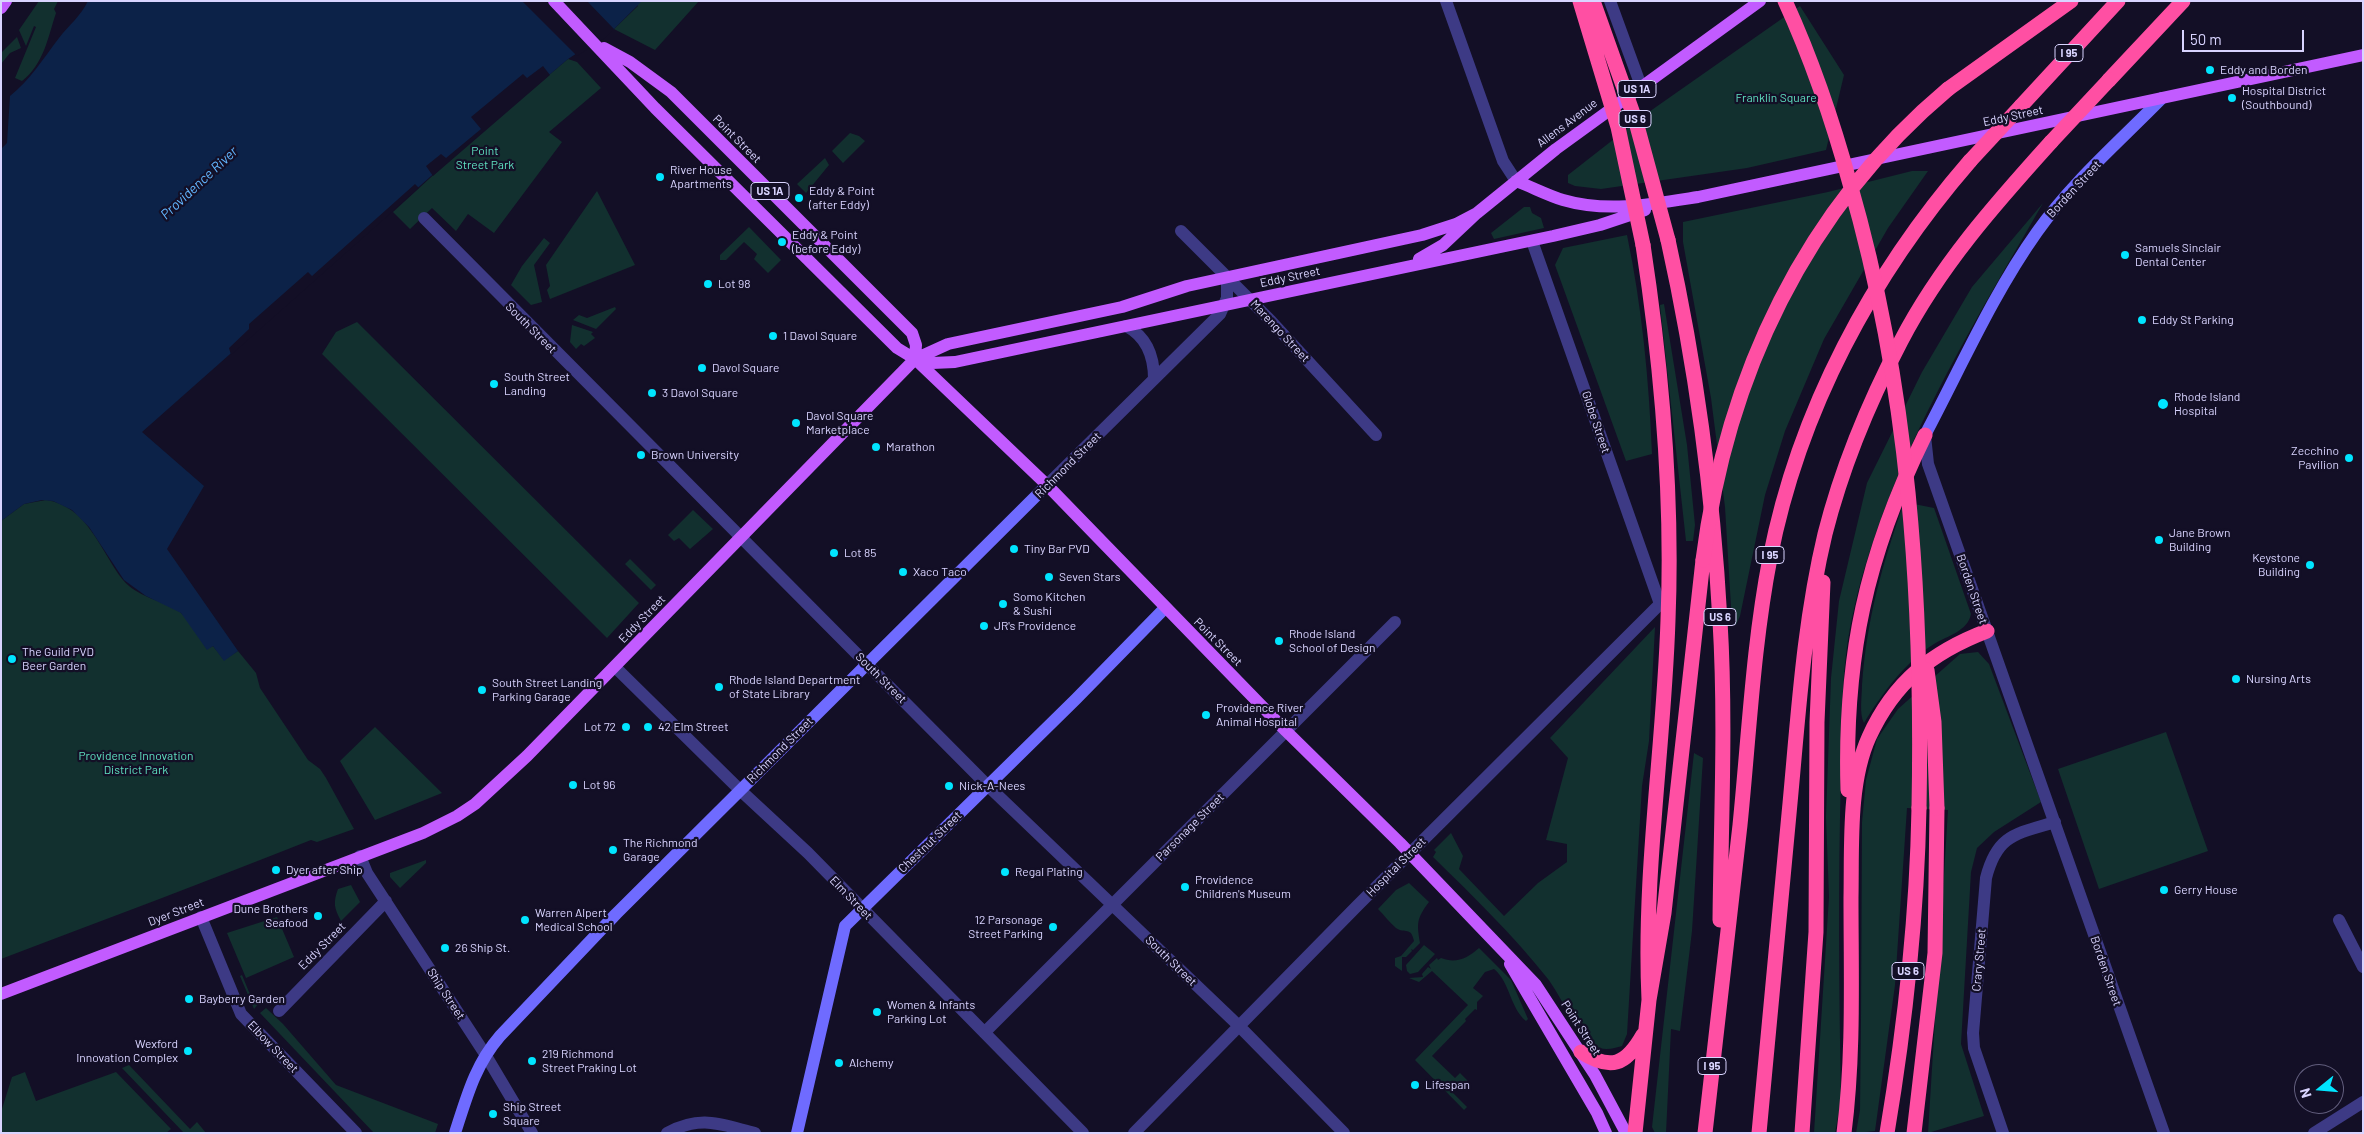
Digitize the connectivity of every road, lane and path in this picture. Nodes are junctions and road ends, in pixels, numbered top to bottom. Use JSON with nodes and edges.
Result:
{"nodes":[{"id":1,"x":6,"y":1,"type":"edge"},
{"id":2,"x":554,"y":1,"type":"edge"},
{"id":3,"x":1446,"y":1,"type":"edge"},
{"id":4,"x":1580,"y":1,"type":"edge"},
{"id":5,"x":1593,"y":1,"type":"edge"},
{"id":6,"x":1610,"y":1,"type":"edge"},
{"id":7,"x":1760,"y":1,"type":"edge"},
{"id":8,"x":1785,"y":1,"type":"edge"},
{"id":9,"x":2070,"y":1,"type":"edge"},
{"id":10,"x":2118,"y":1,"type":"edge"},
{"id":11,"x":2183,"y":1,"type":"edge"},
{"id":12,"x":1,"y":8,"type":"edge"},
{"id":13,"x":598,"y":45,"type":"junction"},
{"id":14,"x":2363,"y":55,"type":"edge"},
{"id":15,"x":1641,"y":86,"type":"junction"},
{"id":16,"x":2162,"y":98,"type":"junction"},
{"id":17,"x":1516,"y":181,"type":"junction"},
{"id":18,"x":1668,"y":202,"type":"junction"},
{"id":19,"x":1477,"y":213,"type":"junction"},
{"id":20,"x":424,"y":218,"type":"dead end"},
{"id":21,"x":1182,"y":231,"type":"dead end"},
{"id":22,"x":1532,"y":241,"type":"junction"},
{"id":23,"x":1394,"y":269,"type":"junction"},
{"id":24,"x":1227,"y":277,"type":"junction"},
{"id":25,"x":1250,"y":299,"type":"junction"},
{"id":26,"x":1225,"y":305,"type":"junction"},
{"id":27,"x":1126,"y":326,"type":"junction"},
{"id":28,"x":915,"y":359,"type":"junction"},
{"id":29,"x":1154,"y":379,"type":"junction"},
{"id":30,"x":1376,"y":435,"type":"dead end"},
{"id":31,"x":1925,"y":436,"type":"junction"},
{"id":32,"x":1047,"y":485,"type":"junction"},
{"id":33,"x":1825,"y":533,"type":"junction"},
{"id":34,"x":739,"y":537,"type":"junction"},
{"id":35,"x":1660,"y":604,"type":"joint"},
{"id":36,"x":1165,"y":608,"type":"junction"},
{"id":37,"x":1918,"y":616,"type":"junction"},
{"id":38,"x":1395,"y":622,"type":"dead end"},
{"id":39,"x":1987,"y":631,"type":"junction"},
{"id":40,"x":867,"y":664,"type":"junction"},
{"id":41,"x":615,"y":667,"type":"junction"},
{"id":42,"x":1286,"y":731,"type":"junction"},
{"id":43,"x":988,"y":786,"type":"junction"},
{"id":44,"x":740,"y":790,"type":"junction"},
{"id":45,"x":2055,"y":822,"type":"junction"},
{"id":46,"x":1852,"y":852,"type":"junction"},
{"id":47,"x":1410,"y":853,"type":"junction"},
{"id":48,"x":360,"y":856,"type":"junction"},
{"id":49,"x":386,"y":901,"type":"junction"},
{"id":50,"x":1113,"y":904,"type":"junction"},
{"id":51,"x":861,"y":909,"type":"junction"},
{"id":52,"x":201,"y":917,"type":"junction"},
{"id":53,"x":2338,"y":920,"type":"dead end"},
{"id":54,"x":1500,"y":947,"type":"junction"},
{"id":55,"x":2363,"y":967,"type":"edge"},
{"id":56,"x":1,"y":994,"type":"edge"},
{"id":57,"x":1720,"y":999,"type":"junction"},
{"id":58,"x":1650,"y":1000,"type":"junction"},
{"id":59,"x":279,"y":1011,"type":"dead end"},
{"id":60,"x":1239,"y":1026,"type":"junction"},
{"id":61,"x":1646,"y":1029,"type":"junction"},
{"id":62,"x":985,"y":1032,"type":"junction"},
{"id":63,"x":1581,"y":1052,"type":"junction"},
{"id":64,"x":485,"y":1054,"type":"junction"},
{"id":65,"x":2363,"y":1102,"type":"edge"},
{"id":66,"x":356,"y":1133,"type":"edge"},
{"id":67,"x":455,"y":1133,"type":"edge"},
{"id":68,"x":532,"y":1133,"type":"edge"},
{"id":69,"x":667,"y":1133,"type":"edge"},
{"id":70,"x":755,"y":1133,"type":"edge"},
{"id":71,"x":797,"y":1133,"type":"edge"},
{"id":72,"x":1083,"y":1133,"type":"edge"},
{"id":73,"x":1134,"y":1133,"type":"edge"},
{"id":74,"x":1344,"y":1133,"type":"edge"},
{"id":75,"x":1606,"y":1133,"type":"edge"},
{"id":76,"x":1626,"y":1133,"type":"edge"},
{"id":77,"x":1635,"y":1133,"type":"edge"},
{"id":78,"x":1705,"y":1133,"type":"edge"},
{"id":79,"x":1759,"y":1133,"type":"edge"},
{"id":80,"x":1802,"y":1133,"type":"edge"},
{"id":81,"x":1844,"y":1133,"type":"edge"},
{"id":82,"x":1887,"y":1133,"type":"edge"},
{"id":83,"x":1914,"y":1133,"type":"edge"},
{"id":84,"x":2004,"y":1133,"type":"edge"},
{"id":85,"x":2164,"y":1133,"type":"edge"},
{"id":86,"x":2314,"y":1133,"type":"edge"}],
"edges":[{"from":1,"to":12,"type":"main road"},
{"from":2,"to":13,"type":"main road","name":"Point Street","number":"US 1A"},
{"from":3,"to":17,"type":"street"},
{"from":4,"to":58,"type":"highway","bridge":true},
{"from":5,"to":57,"type":"highway","number":"US 6","bridge":true},
{"from":6,"to":15,"type":"street"},
{"from":7,"to":15,"type":"main road","name":"Allens Avenue","number":"US 1A"},
{"from":8,"to":37,"type":"highway","number":"US 6","bridge":true},
{"from":9,"to":58,"type":"highway","bridge":true},
{"from":10,"to":57,"type":"highway","number":"I 95","bridge":true},
{"from":11,"to":33,"type":"highway","bridge":true},
{"from":13,"to":28,"type":"main road","name":"Point Street","number":"US 1A"},
{"from":13,"to":28,"type":"main road","name":"Point Street","number":"US 1A"},
{"from":14,"to":16,"type":"main road","name":"Eddy Street"},
{"from":15,"to":17,"type":"main road","name":"Allens Avenue","number":"US 1A"},
{"from":16,"to":18,"type":"main road","name":"Eddy Street"},
{"from":16,"to":31,"type":"street","name":"Borden Street"},
{"from":17,"to":18,"type":"main road","name":"Eddy Street"},
{"from":17,"to":19,"type":"main road","name":"Allens Avenue","number":"US 1A"},
{"from":18,"to":22,"type":"main road","name":"Eddy Street"},
{"from":19,"to":23,"type":"main road","name":"Allens Avenue","number":"US 1A"},
{"from":19,"to":24,"type":"main road","name":"Eddy Street","number":"US 1A"},
{"from":20,"to":34,"type":"street","name":"South Street"},
{"from":21,"to":24,"type":"street","name":"Marengo Street"},
{"from":22,"to":23,"type":"main road","name":"Eddy Street"},
{"from":22,"to":35,"type":"street","name":"Globe Street"},
{"from":23,"to":25,"type":"main road","name":"Eddy Street","number":"US 1A"},
{"from":24,"to":25,"type":"street","name":"Marengo Street"},
{"from":24,"to":26,"type":"street"},
{"from":24,"to":28,"type":"main road","name":"Eddy Street","number":"US 1A"},
{"from":25,"to":26,"type":"main road","name":"Eddy Street","number":"US 1A"},
{"from":25,"to":30,"type":"street","name":"Marengo Street"},
{"from":26,"to":27,"type":"main road","name":"Eddy Street","number":"US 1A"},
{"from":26,"to":29,"type":"street","name":"Richmond Street"},
{"from":27,"to":28,"type":"main road","name":"Eddy Street","number":"US 1A"},
{"from":27,"to":29,"type":"street"},
{"from":28,"to":32,"type":"main road","name":"Point Street"},
{"from":28,"to":34,"type":"main road","name":"Eddy Street"},
{"from":29,"to":32,"type":"street","name":"Richmond Street"},
{"from":31,"to":39,"type":"street","name":"Borden Street"},
{"from":31,"to":46,"type":"highway"},
{"from":32,"to":36,"type":"main road","name":"Point Street"},
{"from":32,"to":40,"type":"street","name":"Richmond Street"},
{"from":33,"to":79,"type":"highway"},
{"from":33,"to":80,"type":"highway"},
{"from":34,"to":40,"type":"street","name":"South Street"},
{"from":34,"to":41,"type":"main road","name":"Eddy Street"},
{"from":35,"to":47,"type":"street","name":"Hospital Street"},
{"from":36,"to":42,"type":"main road","name":"Point Street"},
{"from":36,"to":43,"type":"street","name":"Chestnut Street"},
{"from":37,"to":82,"type":"highway","number":"US 6","bridge":true},
{"from":37,"to":83,"type":"highway","bridge":true},
{"from":38,"to":42,"type":"street","name":"Parsonage Street"},
{"from":39,"to":45,"type":"street","name":"Borden Street"},
{"from":39,"to":46,"type":"highway"},
{"from":40,"to":43,"type":"street","name":"South Street"},
{"from":40,"to":44,"type":"street","name":"Richmond Street"},
{"from":41,"to":44,"type":"street","name":"Elm Street"},
{"from":41,"to":48,"type":"main road","name":"Eddy Street"},
{"from":42,"to":47,"type":"main road","name":"Point Street"},
{"from":42,"to":50,"type":"street","name":"Parsonage Street"},
{"from":43,"to":50,"type":"street","name":"South Street"},
{"from":43,"to":51,"type":"street","name":"Chestnut Street"},
{"from":44,"to":51,"type":"street","name":"Elm Street"},
{"from":44,"to":64,"type":"street","name":"Richmond Street"},
{"from":45,"to":84,"type":"street","name":"Crary Street"},
{"from":45,"to":85,"type":"street","name":"Borden Street"},
{"from":46,"to":81,"type":"highway"},
{"from":47,"to":54,"type":"main road","name":"Point Street"},
{"from":47,"to":60,"type":"street","name":"Hospital Street"},
{"from":48,"to":49,"type":"street","name":"Ship Street"},
{"from":48,"to":52,"type":"main road","name":"Dyer Street"},
{"from":49,"to":59,"type":"street","name":"Eddy Street"},
{"from":49,"to":64,"type":"street","name":"Ship Street"},
{"from":50,"to":60,"type":"street","name":"South Street"},
{"from":50,"to":62,"type":"street","name":"Parsonage Street"},
{"from":51,"to":62,"type":"street","name":"Elm Street"},
{"from":51,"to":71,"type":"street","name":"Chestnut Street"},
{"from":52,"to":56,"type":"main road","name":"Dyer Street"},
{"from":52,"to":66,"type":"street","name":"Elbow Street"},
{"from":53,"to":55,"type":"street"},
{"from":54,"to":63,"type":"main road","name":"Point Street"},
{"from":54,"to":75,"type":"main road","name":"Point Street"},
{"from":57,"to":78,"type":"highway","number":"I 95"},
{"from":58,"to":61,"type":"highway"},
{"from":60,"to":73,"type":"street","name":"Hospital Street"},
{"from":60,"to":74,"type":"street","name":"South Street"},
{"from":61,"to":63,"type":"highway"},
{"from":61,"to":77,"type":"highway"},
{"from":62,"to":72,"type":"street","name":"Elm Street"},
{"from":63,"to":76,"type":"main road","name":"Point Street"},
{"from":64,"to":67,"type":"street","name":"Richmond Street"},
{"from":64,"to":68,"type":"street","name":"Ship Street"},
{"from":65,"to":86,"type":"street"},
{"from":69,"to":70,"type":"street"}]}
